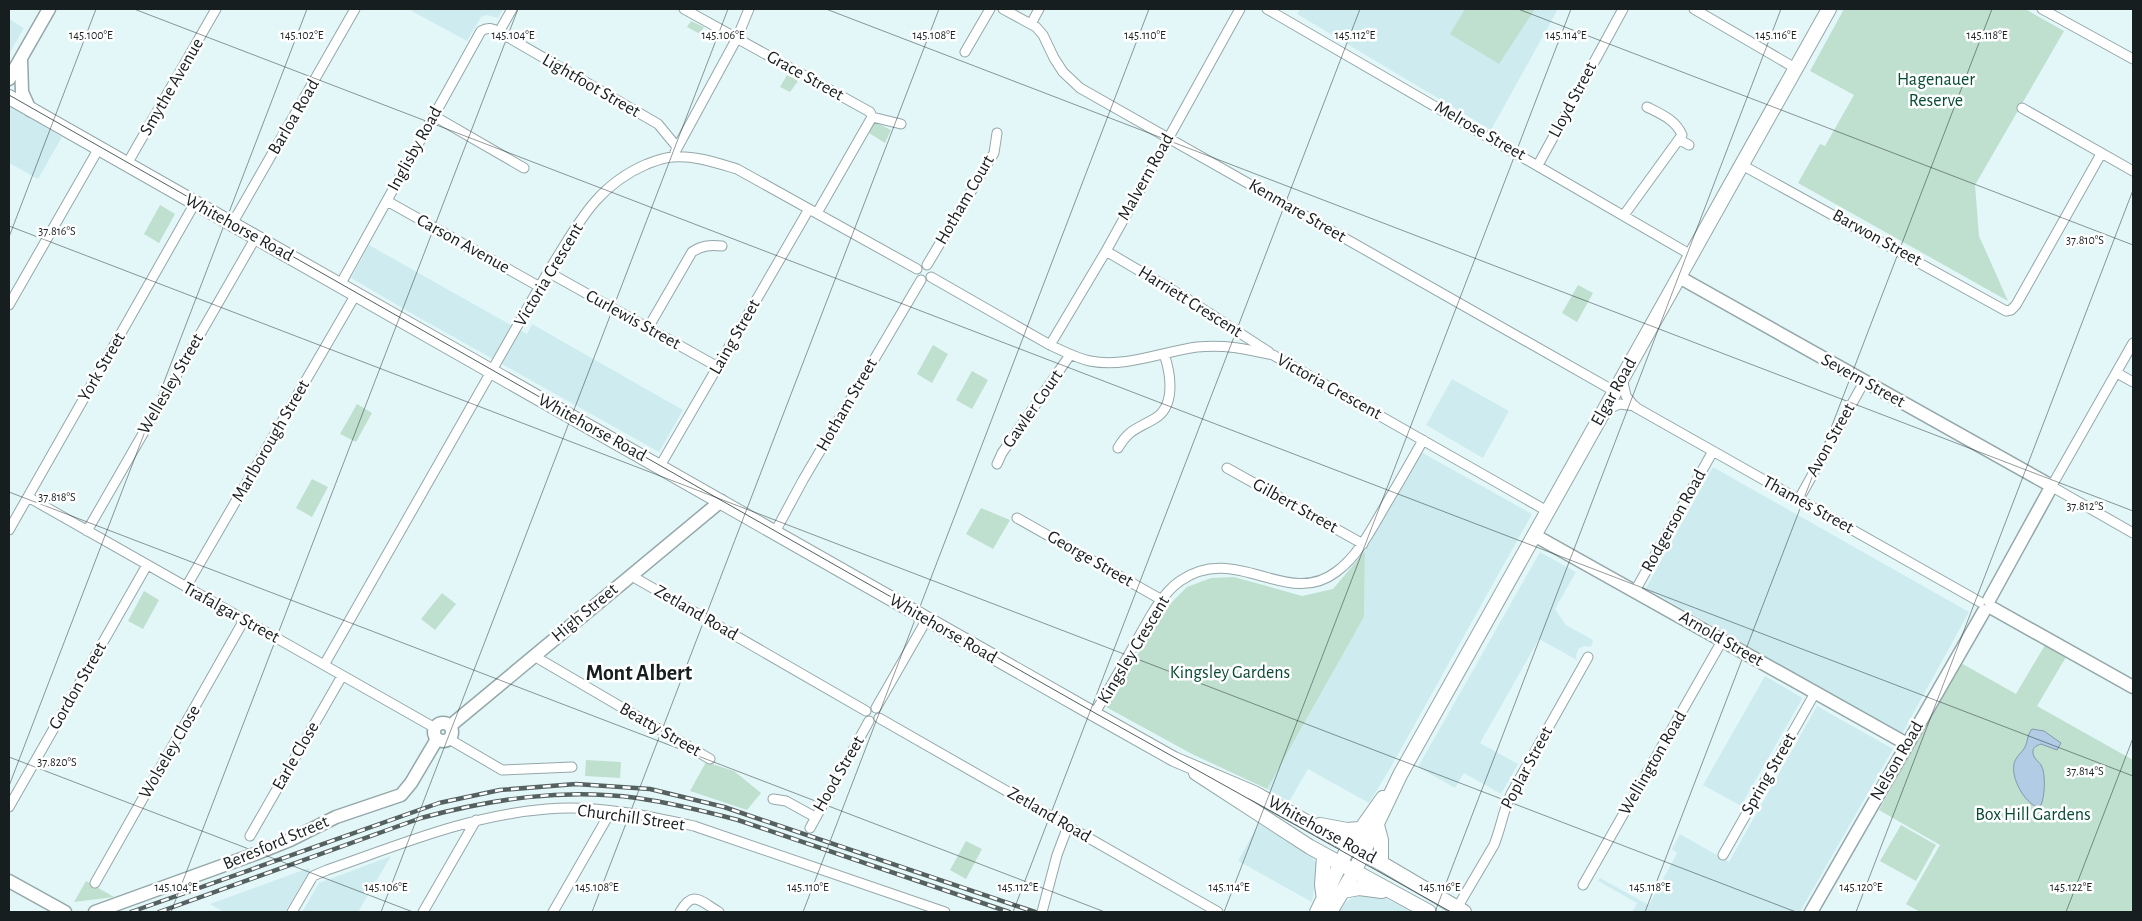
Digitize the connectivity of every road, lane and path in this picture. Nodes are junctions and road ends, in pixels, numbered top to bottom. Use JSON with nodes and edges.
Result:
{"nodes":[{"id":1,"x":49,"y":9,"type":"edge"},
{"id":2,"x":216,"y":9,"type":"edge"},
{"id":3,"x":355,"y":9,"type":"edge"},
{"id":4,"x":512,"y":9,"type":"edge"},
{"id":5,"x":684,"y":9,"type":"edge"},
{"id":6,"x":749,"y":9,"type":"edge"},
{"id":7,"x":990,"y":9,"type":"edge"},
{"id":8,"x":1003,"y":9,"type":"edge"},
{"id":9,"x":1039,"y":9,"type":"edge"},
{"id":10,"x":1240,"y":9,"type":"edge"},
{"id":11,"x":1267,"y":9,"type":"edge"},
{"id":12,"x":1622,"y":9,"type":"edge"},
{"id":13,"x":1694,"y":9,"type":"edge"},
{"id":14,"x":1829,"y":9,"type":"edge"},
{"id":15,"x":2042,"y":9,"type":"edge"},
{"id":16,"x":1032,"y":24,"type":"junction"},
{"id":17,"x":499,"y":32,"type":"junction"},
{"id":18,"x":737,"y":38,"type":"junction"},
{"id":19,"x":965,"y":52,"type":"dead end"},
{"id":20,"x":21,"y":58,"type":"junction"},
{"id":21,"x":2133,"y":59,"type":"edge"},
{"id":22,"x":1796,"y":68,"type":"junction"},
{"id":23,"x":9,"y":79,"type":"edge"},
{"id":24,"x":9,"y":97,"type":"edge"},
{"id":25,"x":1648,"y":107,"type":"dead end"},
{"id":26,"x":2022,"y":108,"type":"dead end"},
{"id":27,"x":30,"y":110,"type":"junction"},
{"id":28,"x":434,"y":116,"type":"junction"},
{"id":29,"x":872,"y":117,"type":"junction"},
{"id":30,"x":901,"y":124,"type":"dead end"},
{"id":31,"x":997,"y":133,"type":"dead end"},
{"id":32,"x":1168,"y":138,"type":"junction"},
{"id":33,"x":1680,"y":140,"type":"junction"},
{"id":34,"x":1689,"y":144,"type":"dead end"},
{"id":35,"x":677,"y":147,"type":"junction"},
{"id":36,"x":99,"y":148,"type":"junction"},
{"id":37,"x":2101,"y":154,"type":"junction"},
{"id":38,"x":672,"y":156,"type":"junction"},
{"id":39,"x":127,"y":164,"type":"junction"},
{"id":40,"x":1538,"y":165,"type":"junction"},
{"id":41,"x":1742,"y":165,"type":"junction"},
{"id":42,"x":524,"y":168,"type":"dead end"},
{"id":43,"x":2133,"y":171,"type":"edge"},
{"id":44,"x":387,"y":201,"type":"junction"},
{"id":45,"x":195,"y":203,"type":"junction"},
{"id":46,"x":813,"y":211,"type":"junction"},
{"id":47,"x":1624,"y":215,"type":"junction"},
{"id":48,"x":232,"y":224,"type":"junction"},
{"id":49,"x":256,"y":237,"type":"junction"},
{"id":50,"x":722,"y":246,"type":"dead end"},
{"id":51,"x":1106,"y":250,"type":"junction"},
{"id":52,"x":1692,"y":254,"type":"junction"},
{"id":53,"x":927,"y":266,"type":"junction"},
{"id":54,"x":917,"y":270,"type":"junction"},
{"id":55,"x":548,"y":272,"type":"junction"},
{"id":56,"x":931,"y":276,"type":"junction"},
{"id":57,"x":1678,"y":277,"type":"junction"},
{"id":58,"x":921,"y":280,"type":"junction"},
{"id":59,"x":340,"y":284,"type":"junction"},
{"id":60,"x":540,"y":286,"type":"junction"},
{"id":61,"x":356,"y":294,"type":"junction"},
{"id":62,"x":9,"y":305,"type":"edge"},
{"id":63,"x":648,"y":328,"type":"junction"},
{"id":64,"x":2133,"y":343,"type":"edge"},
{"id":65,"x":1050,"y":345,"type":"junction"},
{"id":66,"x":1164,"y":354,"type":"junction"},
{"id":67,"x":1070,"y":355,"type":"junction"},
{"id":68,"x":1273,"y":355,"type":"junction"},
{"id":69,"x":718,"y":367,"type":"junction"},
{"id":70,"x":492,"y":372,"type":"junction"},
{"id":71,"x":2116,"y":373,"type":"junction"},
{"id":72,"x":1622,"y":377,"type":"junction"},
{"id":73,"x":1864,"y":382,"type":"junction"},
{"id":74,"x":2133,"y":382,"type":"edge"},
{"id":75,"x":1614,"y":391,"type":"junction"},
{"id":76,"x":1635,"y":406,"type":"junction"},
{"id":77,"x":1603,"y":411,"type":"junction"},
{"id":78,"x":1423,"y":440,"type":"junction"},
{"id":79,"x":1118,"y":448,"type":"dead end"},
{"id":80,"x":1713,"y":451,"type":"junction"},
{"id":81,"x":997,"y":464,"type":"dead end"},
{"id":82,"x":660,"y":466,"type":"junction"},
{"id":83,"x":1227,"y":468,"type":"dead end"},
{"id":84,"x":2052,"y":487,"type":"junction"},
{"id":85,"x":28,"y":497,"type":"junction"},
{"id":86,"x":1798,"y":499,"type":"junction"},
{"id":87,"x":721,"y":501,"type":"junction"},
{"id":88,"x":1547,"y":511,"type":"junction"},
{"id":89,"x":1017,"y":518,"type":"dead end"},
{"id":90,"x":9,"y":530,"type":"edge"},
{"id":91,"x":87,"y":531,"type":"junction"},
{"id":92,"x":775,"y":532,"type":"junction"},
{"id":93,"x":2133,"y":533,"type":"edge"},
{"id":94,"x":1534,"y":535,"type":"junction"},
{"id":95,"x":1363,"y":544,"type":"junction"},
{"id":96,"x":147,"y":565,"type":"junction"},
{"id":97,"x":630,"y":575,"type":"junction"},
{"id":98,"x":186,"y":587,"type":"junction"},
{"id":99,"x":1635,"y":590,"type":"junction"},
{"id":100,"x":1162,"y":600,"type":"junction"},
{"id":101,"x":1986,"y":605,"type":"junction"},
{"id":102,"x":927,"y":619,"type":"junction"},
{"id":103,"x":244,"y":620,"type":"junction"},
{"id":104,"x":1722,"y":641,"type":"junction"},
{"id":105,"x":534,"y":656,"type":"junction"},
{"id":106,"x":1588,"y":657,"type":"dead end"},
{"id":107,"x":324,"y":665,"type":"junction"},
{"id":108,"x":342,"y":676,"type":"junction"},
{"id":109,"x":2133,"y":687,"type":"edge"},
{"id":110,"x":1815,"y":693,"type":"junction"},
{"id":111,"x":876,"y":708,"type":"junction"},
{"id":112,"x":866,"y":711,"type":"junction"},
{"id":113,"x":1094,"y":714,"type":"junction"},
{"id":114,"x":879,"y":718,"type":"junction"},
{"id":115,"x":870,"y":721,"type":"junction"},
{"id":116,"x":443,"y":733,"type":"junction"},
{"id":117,"x":1908,"y":744,"type":"junction"},
{"id":118,"x":710,"y":759,"type":"dead end"},
{"id":119,"x":1174,"y":759,"type":"junction"},
{"id":120,"x":572,"y":767,"type":"dead end"},
{"id":121,"x":1400,"y":775,"type":"junction"},
{"id":122,"x":401,"y":795,"type":"joint"},
{"id":123,"x":773,"y":799,"type":"dead end"},
{"id":124,"x":9,"y":806,"type":"edge"},
{"id":125,"x":611,"y":811,"type":"junction"},
{"id":126,"x":815,"y":816,"type":"junction"},
{"id":127,"x":476,"y":820,"type":"junction"},
{"id":128,"x":1307,"y":822,"type":"junction"},
{"id":129,"x":1377,"y":825,"type":"junction"},
{"id":130,"x":1068,"y":826,"type":"junction"},
{"id":131,"x":810,"y":828,"type":"dead end"},
{"id":132,"x":1359,"y":829,"type":"junction"},
{"id":133,"x":250,"y":836,"type":"dead end"},
{"id":134,"x":1349,"y":846,"type":"junction"},
{"id":135,"x":1363,"y":853,"type":"junction"},
{"id":136,"x":1723,"y":854,"type":"dead end"},
{"id":137,"x":1324,"y":856,"type":"junction"},
{"id":138,"x":1382,"y":863,"type":"junction"},
{"id":139,"x":1341,"y":865,"type":"junction"},
{"id":140,"x":1354,"y":872,"type":"junction"},
{"id":141,"x":9,"y":881,"type":"edge"},
{"id":142,"x":95,"y":883,"type":"dead end"},
{"id":143,"x":1583,"y":885,"type":"dead end"},
{"id":144,"x":1343,"y":891,"type":"junction"},
{"id":145,"x":1391,"y":892,"type":"junction"},
{"id":146,"x":1324,"y":899,"type":"junction"},
{"id":147,"x":1460,"y":910,"type":"edge"},
{"id":148,"x":65,"y":912,"type":"edge"},
{"id":149,"x":95,"y":912,"type":"edge"},
{"id":150,"x":292,"y":912,"type":"edge"},
{"id":151,"x":423,"y":912,"type":"edge"},
{"id":152,"x":553,"y":912,"type":"edge"},
{"id":153,"x":680,"y":912,"type":"edge"},
{"id":154,"x":719,"y":912,"type":"edge"},
{"id":155,"x":945,"y":912,"type":"edge"},
{"id":156,"x":1042,"y":912,"type":"edge"},
{"id":157,"x":1218,"y":912,"type":"edge"},
{"id":158,"x":1317,"y":912,"type":"edge"},
{"id":159,"x":1330,"y":912,"type":"edge"},
{"id":160,"x":1429,"y":912,"type":"edge"},
{"id":161,"x":1811,"y":912,"type":"edge"}],
"edges":[{"from":1,"to":20,"type":"street"},
{"from":2,"to":39,"type":"street","name":"Smythe Avenue"},
{"from":3,"to":48,"type":"street","name":"Barloa Road"},
{"from":4,"to":17,"type":"street"},
{"from":5,"to":18,"type":"street","name":"Grace Street"},
{"from":6,"to":18,"type":"street"},
{"from":7,"to":19,"type":"street"},
{"from":8,"to":16,"type":"street","name":"Kenmare Street"},
{"from":9,"to":16,"type":"street"},
{"from":10,"to":32,"type":"street","name":"Malvern Road"},
{"from":11,"to":40,"type":"street","name":"Melrose Street"},
{"from":12,"to":40,"type":"street","name":"Lloyd Street"},
{"from":13,"to":22,"type":"street"},
{"from":14,"to":22,"type":"main road","name":"Elgar Road"},
{"from":15,"to":21,"type":"street"},
{"from":16,"to":32,"type":"street","name":"Kenmare Street"},
{"from":17,"to":28,"type":"street","name":"Inglisby Road"},
{"from":17,"to":35,"type":"street","name":"Lightfoot Street"},
{"from":18,"to":29,"type":"street","name":"Grace Street"},
{"from":18,"to":35,"type":"street"},
{"from":20,"to":23,"type":"street"},
{"from":20,"to":27,"type":"street"},
{"from":22,"to":41,"type":"main road","name":"Elgar Road"},
{"from":24,"to":27,"type":"main road","name":"Whitehorse Road"},
{"from":25,"to":33,"type":"street"},
{"from":26,"to":37,"type":"street"},
{"from":27,"to":36,"type":"main road","name":"Whitehorse Road"},
{"from":28,"to":42,"type":"street"},
{"from":28,"to":44,"type":"street","name":"Inglisby Road"},
{"from":29,"to":30,"type":"street","name":"Grace Street"},
{"from":29,"to":46,"type":"street","name":"Laing Street"},
{"from":31,"to":53,"type":"street","name":"Hotham Court"},
{"from":32,"to":51,"type":"street","name":"Malvern Road"},
{"from":32,"to":75,"type":"street","name":"Kenmare Street"},
{"from":33,"to":34,"type":"street"},
{"from":33,"to":47,"type":"street"},
{"from":35,"to":38,"type":"street"},
{"from":36,"to":39,"type":"main road","name":"Whitehorse Road"},
{"from":36,"to":62,"type":"street"},
{"from":37,"to":41,"type":"street","name":"Barwon Street"},
{"from":37,"to":43,"type":"street"},
{"from":38,"to":46,"type":"street","name":"Victoria Crescent"},
{"from":38,"to":55,"type":"street","name":"Victoria Crescent"},
{"from":39,"to":45,"type":"main road","name":"Whitehorse Road"},
{"from":40,"to":47,"type":"street","name":"Melrose Street"},
{"from":41,"to":52,"type":"main road","name":"Elgar Road"},
{"from":44,"to":59,"type":"street","name":"Inglisby Road"},
{"from":44,"to":60,"type":"street","name":"Carson Avenue"},
{"from":45,"to":48,"type":"main road","name":"Whitehorse Road"},
{"from":45,"to":85,"type":"street","name":"York Street"},
{"from":46,"to":54,"type":"street","name":"Victoria Crescent"},
{"from":46,"to":69,"type":"street","name":"Laing Street"},
{"from":47,"to":52,"type":"street","name":"Melrose Street"},
{"from":48,"to":49,"type":"main road","name":"Whitehorse Road"},
{"from":49,"to":59,"type":"main road","name":"Whitehorse Road"},
{"from":49,"to":91,"type":"street","name":"Wellesley Street"},
{"from":50,"to":63,"type":"street"},
{"from":51,"to":65,"type":"street","name":"Malvern Road"},
{"from":51,"to":68,"type":"street","name":"Harriett Crescent"},
{"from":52,"to":57,"type":"main road","name":"Elgar Road"},
{"from":53,"to":54,"type":"street"},
{"from":53,"to":56,"type":"street"},
{"from":54,"to":58,"type":"street"},
{"from":55,"to":60,"type":"street","name":"Victoria Crescent"},
{"from":55,"to":63,"type":"street","name":"Curlewis Street"},
{"from":56,"to":58,"type":"street"},
{"from":56,"to":65,"type":"street","name":"Victoria Crescent"},
{"from":57,"to":72,"type":"main road","name":"Elgar Road"},
{"from":57,"to":73,"type":"street","name":"Severn Street"},
{"from":58,"to":92,"type":"street","name":"Hotham Street"},
{"from":59,"to":61,"type":"main road","name":"Whitehorse Road"},
{"from":60,"to":70,"type":"street","name":"Victoria Crescent"},
{"from":61,"to":70,"type":"main road","name":"Whitehorse Road"},
{"from":61,"to":98,"type":"street","name":"Marlborough Street"},
{"from":63,"to":69,"type":"street","name":"Curlewis Street"},
{"from":64,"to":71,"type":"street","name":"Nelson Road"},
{"from":65,"to":67,"type":"street","name":"Victoria Crescent"},
{"from":66,"to":67,"type":"street","name":"Victoria Crescent"},
{"from":66,"to":68,"type":"street","name":"Victoria Crescent"},
{"from":66,"to":79,"type":"street"},
{"from":67,"to":81,"type":"street","name":"Gawler Court"},
{"from":68,"to":78,"type":"street","name":"Victoria Crescent"},
{"from":69,"to":82,"type":"street","name":"Laing Street"},
{"from":70,"to":82,"type":"main road","name":"Whitehorse Road"},
{"from":70,"to":107,"type":"street","name":"Victoria Crescent"},
{"from":71,"to":74,"type":"street"},
{"from":71,"to":84,"type":"street","name":"Nelson Road"},
{"from":72,"to":75,"type":"main road","name":"Elgar Road"},
{"from":72,"to":76,"type":"street"},
{"from":73,"to":84,"type":"street","name":"Severn Street"},
{"from":73,"to":86,"type":"street","name":"Avon Street"},
{"from":75,"to":77,"type":"main road","name":"Elgar Road"},
{"from":76,"to":77,"type":"street"},
{"from":76,"to":80,"type":"street","name":"Thames Street"},
{"from":77,"to":88,"type":"main road","name":"Elgar Road"},
{"from":78,"to":88,"type":"street","name":"Victoria Crescent"},
{"from":78,"to":95,"type":"street","name":"Kingsley Crescent"},
{"from":80,"to":86,"type":"street","name":"Thames Street"},
{"from":80,"to":99,"type":"street","name":"Rodgerson Road"},
{"from":82,"to":87,"type":"main road","name":"Whitehorse Road"},
{"from":83,"to":95,"type":"street","name":"Gilbert Street"},
{"from":84,"to":93,"type":"street","name":"Severn Street"},
{"from":84,"to":101,"type":"street","name":"Nelson Road"},
{"from":85,"to":90,"type":"street","name":"York Street"},
{"from":85,"to":91,"type":"street","name":"Trafalgar Street"},
{"from":86,"to":101,"type":"street","name":"Thames Street"},
{"from":87,"to":92,"type":"main road","name":"Whitehorse Road"},
{"from":87,"to":97,"type":"street","name":"High Street"},
{"from":88,"to":94,"type":"main road","name":"Elgar Road"},
{"from":89,"to":100,"type":"street","name":"George Street"},
{"from":91,"to":96,"type":"street","name":"Trafalgar Street"},
{"from":92,"to":102,"type":"main road","name":"Whitehorse Road"},
{"from":94,"to":99,"type":"street","name":"Arnold Street"},
{"from":94,"to":121,"type":"main road","name":"Elgar Road"},
{"from":95,"to":100,"type":"street","name":"Kingsley Crescent"},
{"from":96,"to":98,"type":"street","name":"Trafalgar Street"},
{"from":96,"to":124,"type":"street","name":"Gordon Street"},
{"from":97,"to":105,"type":"street","name":"High Street"},
{"from":97,"to":112,"type":"street","name":"Zetland Road"},
{"from":98,"to":103,"type":"street","name":"Trafalgar Street"},
{"from":99,"to":104,"type":"street","name":"Arnold Street"},
{"from":100,"to":113,"type":"street","name":"Kingsley Crescent"},
{"from":101,"to":109,"type":"street","name":"Thames Street"},
{"from":101,"to":117,"type":"street","name":"Nelson Road"},
{"from":102,"to":111,"type":"street"},
{"from":102,"to":113,"type":"main road","name":"Whitehorse Road"},
{"from":103,"to":107,"type":"street","name":"Trafalgar Street"},
{"from":103,"to":142,"type":"street","name":"Wolseley Close"},
{"from":104,"to":110,"type":"street","name":"Arnold Street"},
{"from":104,"to":143,"type":"street","name":"Wellington Road"},
{"from":105,"to":116,"type":"street","name":"High Street"},
{"from":105,"to":118,"type":"street","name":"Beatty Street"},
{"from":106,"to":147,"type":"street","name":"Poplar Street"},
{"from":107,"to":108,"type":"street","name":"Trafalgar Street"},
{"from":108,"to":116,"type":"street","name":"Trafalgar Street"},
{"from":108,"to":133,"type":"street","name":"Earle Close"},
{"from":110,"to":117,"type":"street","name":"Arnold Street"},
{"from":110,"to":136,"type":"street","name":"Spring Street"},
{"from":111,"to":112,"type":"street"},
{"from":111,"to":114,"type":"street"},
{"from":112,"to":115,"type":"street"},
{"from":113,"to":119,"type":"main road","name":"Whitehorse Road"},
{"from":114,"to":115,"type":"street"},
{"from":114,"to":130,"type":"street","name":"Zetland Road"},
{"from":115,"to":126,"type":"street","name":"Hood Street"},
{"from":116,"to":120,"type":"street","name":"Trafalgar Street"},
{"from":116,"to":122,"type":"street","name":"High Street"},
{"from":117,"to":161,"type":"street","name":"Nelson Road"},
{"from":119,"to":128,"type":"main road","name":"Whitehorse Road"},
{"from":119,"to":137,"type":"main road","name":"Whitehorse Road"},
{"from":121,"to":129,"type":"main road","name":"Elgar Road"},
{"from":121,"to":132,"type":"main road","name":"Elgar Road"},
{"from":122,"to":149,"type":"street","name":"Beresford Street"},
{"from":123,"to":126,"type":"street"},
{"from":125,"to":127,"type":"street","name":"Churchill Street"},
{"from":125,"to":152,"type":"street"},
{"from":125,"to":155,"type":"street","name":"Churchill Street"},
{"from":126,"to":131,"type":"street","name":"Hood Street"},
{"from":127,"to":150,"type":"street","name":"Churchill Street"},
{"from":127,"to":151,"type":"street"},
{"from":128,"to":132,"type":"main road"},
{"from":128,"to":134,"type":"main road","name":"Whitehorse Road"},
{"from":129,"to":135,"type":"main road","name":"Elgar Road"},
{"from":129,"to":138,"type":"main road"},
{"from":130,"to":156,"type":"street"},
{"from":130,"to":157,"type":"street","name":"Zetland Road"},
{"from":132,"to":134,"type":"main road","name":"Elgar Road"},
{"from":134,"to":135,"type":"main road","name":"Whitehorse Road"},
{"from":134,"to":139,"type":"main road","name":"Elgar Road"},
{"from":135,"to":138,"type":"main road","name":"Whitehorse Road"},
{"from":135,"to":140,"type":"main road","name":"Elgar Road"},
{"from":137,"to":139,"type":"main road","name":"Whitehorse Road"},
{"from":137,"to":146,"type":"main road"},
{"from":138,"to":147,"type":"main road","name":"Whitehorse Road"},
{"from":139,"to":140,"type":"main road","name":"Whitehorse Road"},
{"from":139,"to":146,"type":"main road","name":"Elgar Road"},
{"from":140,"to":144,"type":"main road","name":"Elgar Road"},
{"from":140,"to":145,"type":"main road","name":"Whitehorse Road"},
{"from":141,"to":148,"type":"street"},
{"from":144,"to":145,"type":"main road"},
{"from":144,"to":159,"type":"main road","name":"Elgar Road"},
{"from":145,"to":160,"type":"main road","name":"Whitehorse Road"},
{"from":146,"to":158,"type":"main road","name":"Elgar Road"},
{"from":153,"to":154,"type":"street"}]}
